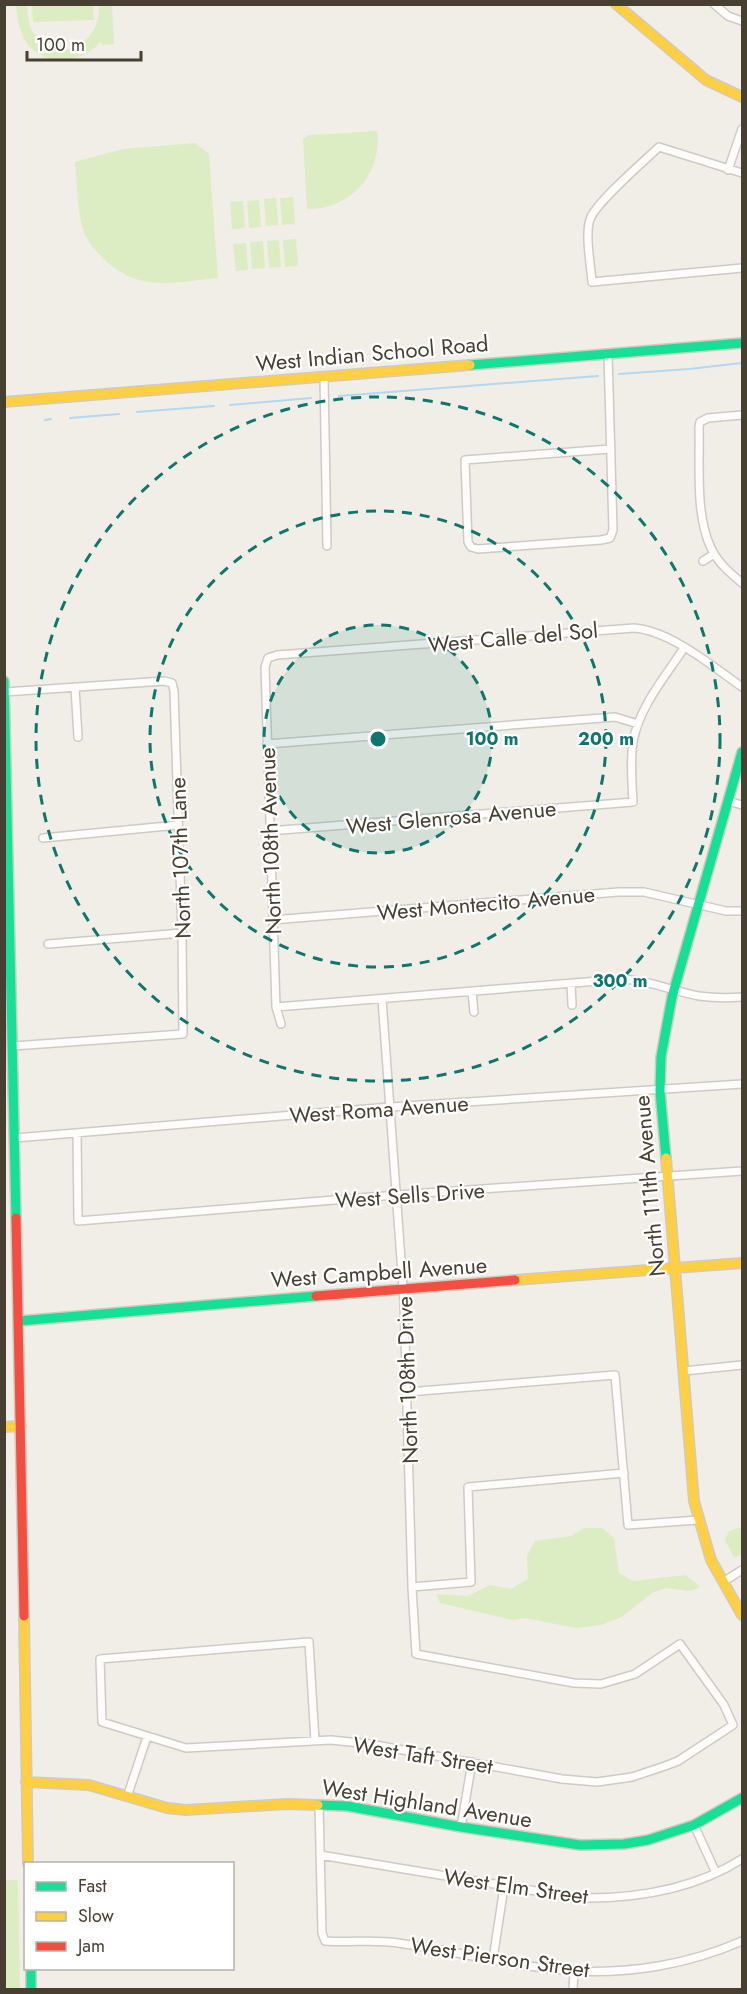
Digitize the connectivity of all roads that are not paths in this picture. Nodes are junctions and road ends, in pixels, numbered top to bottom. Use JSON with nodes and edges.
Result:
{"nodes":[{"id":1,"x":616,"y":4,"type":"edge"},
{"id":2,"x":714,"y":4,"type":"edge"},
{"id":3,"x":742,"y":21,"type":"edge"},
{"id":4,"x":742,"y":97,"type":"edge"},
{"id":5,"x":742,"y":129,"type":"edge"},
{"id":6,"x":728,"y":170,"type":"junction"},
{"id":7,"x":742,"y":174,"type":"edge"},
{"id":8,"x":742,"y":268,"type":"edge"},
{"id":9,"x":742,"y":344,"type":"edge"},
{"id":10,"x":608,"y":354,"type":"junction"},
{"id":11,"x":324,"y":376,"type":"junction"},
{"id":12,"x":4,"y":402,"type":"edge"},
{"id":13,"x":742,"y":415,"type":"edge"},
{"id":14,"x":610,"y":449,"type":"junction"},
{"id":15,"x":327,"y":546,"type":"dead end"},
{"id":16,"x":714,"y":554,"type":"junction"},
{"id":17,"x":703,"y":561,"type":"dead end"},
{"id":18,"x":742,"y":583,"type":"edge"},
{"id":19,"x":684,"y":648,"type":"junction"},
{"id":20,"x":268,"y":658,"type":"joint"},
{"id":21,"x":4,"y":681,"type":"edge"},
{"id":22,"x":75,"y":687,"type":"junction"},
{"id":23,"x":742,"y":687,"type":"edge"},
{"id":24,"x":5,"y":692,"type":"edge"},
{"id":25,"x":638,"y":724,"type":"junction"},
{"id":26,"x":78,"y":738,"type":"dead end"},
{"id":27,"x":267,"y":744,"type":"junction"},
{"id":28,"x":742,"y":752,"type":"edge"},
{"id":29,"x":728,"y":801,"type":"junction"},
{"id":30,"x":742,"y":805,"type":"edge"},
{"id":31,"x":6,"y":806,"type":"edge"},
{"id":32,"x":178,"y":825,"type":"junction"},
{"id":33,"x":269,"y":831,"type":"junction"},
{"id":34,"x":43,"y":838,"type":"dead end"},
{"id":35,"x":698,"y":905,"type":"junction"},
{"id":36,"x":742,"y":911,"type":"edge"},
{"id":37,"x":272,"y":920,"type":"junction"},
{"id":38,"x":182,"y":933,"type":"junction"},
{"id":39,"x":48,"y":944,"type":"dead end"},
{"id":40,"x":571,"y":983,"type":"junction"},
{"id":41,"x":674,"y":989,"type":"junction"},
{"id":42,"x":472,"y":992,"type":"junction"},
{"id":43,"x":742,"y":997,"type":"edge"},
{"id":44,"x":382,"y":999,"type":"junction"},
{"id":45,"x":572,"y":1005,"type":"dead end"},
{"id":46,"x":276,"y":1007,"type":"junction"},
{"id":47,"x":474,"y":1012,"type":"dead end"},
{"id":48,"x":281,"y":1023,"type":"dead end"},
{"id":49,"x":13,"y":1046,"type":"junction"},
{"id":50,"x":742,"y":1084,"type":"edge"},
{"id":51,"x":660,"y":1091,"type":"junction"},
{"id":52,"x":390,"y":1107,"type":"junction"},
{"id":53,"x":77,"y":1133,"type":"junction"},
{"id":54,"x":15,"y":1138,"type":"junction"},
{"id":55,"x":742,"y":1171,"type":"edge"},
{"id":56,"x":667,"y":1177,"type":"junction"},
{"id":57,"x":396,"y":1195,"type":"junction"},
{"id":58,"x":742,"y":1263,"type":"edge"},
{"id":59,"x":675,"y":1269,"type":"junction"},
{"id":60,"x":404,"y":1289,"type":"junction"},
{"id":61,"x":19,"y":1321,"type":"junction"},
{"id":62,"x":742,"y":1365,"type":"edge"},
{"id":63,"x":684,"y":1371,"type":"junction"},
{"id":64,"x":408,"y":1392,"type":"junction"},
{"id":65,"x":21,"y":1426,"type":"junction"},
{"id":66,"x":4,"y":1427,"type":"edge"},
{"id":67,"x":624,"y":1473,"type":"junction"},
{"id":68,"x":698,"y":1520,"type":"junction"},
{"id":69,"x":742,"y":1570,"type":"edge"},
{"id":70,"x":723,"y":1582,"type":"junction"},
{"id":71,"x":412,"y":1587,"type":"junction"},
{"id":72,"x":742,"y":1615,"type":"edge"},
{"id":73,"x":733,"y":1725,"type":"joint"},
{"id":74,"x":147,"y":1737,"type":"junction"},
{"id":75,"x":315,"y":1741,"type":"junction"},
{"id":76,"x":471,"y":1762,"type":"junction"},
{"id":77,"x":26,"y":1782,"type":"junction"},
{"id":78,"x":127,"y":1797,"type":"junction"},
{"id":79,"x":742,"y":1798,"type":"edge"},
{"id":80,"x":319,"y":1804,"type":"junction"},
{"id":81,"x":694,"y":1825,"type":"junction"},
{"id":82,"x":461,"y":1827,"type":"junction"},
{"id":83,"x":320,"y":1855,"type":"junction"},
{"id":84,"x":742,"y":1859,"type":"edge"},
{"id":85,"x":28,"y":1862,"type":"edge"},
{"id":86,"x":716,"y":1873,"type":"junction"},
{"id":87,"x":504,"y":1887,"type":"junction"},
{"id":88,"x":742,"y":1941,"type":"edge"},
{"id":89,"x":493,"y":1959,"type":"junction"},
{"id":90,"x":31,"y":1970,"type":"edge"},
{"id":91,"x":574,"y":1971,"type":"junction"},
{"id":92,"x":31,"y":1989,"type":"edge"},
{"id":93,"x":573,"y":1989,"type":"edge"}],
"edges":[{"from":1,"to":4,"type":"street"},
{"from":2,"to":3,"type":"street"},
{"from":5,"to":6,"type":"street"},
{"from":6,"to":7,"type":"street"},
{"from":6,"to":8,"type":"street"},
{"from":9,"to":10,"type":"street","name":"West Indian School Road"},
{"from":10,"to":11,"type":"street","name":"West Indian School Road"},
{"from":10,"to":14,"type":"street"},
{"from":11,"to":12,"type":"street","name":"West Indian School Road"},
{"from":11,"to":15,"type":"street"},
{"from":13,"to":16,"type":"street"},
{"from":14,"to":14,"type":"street"},
{"from":16,"to":17,"type":"street"},
{"from":16,"to":18,"type":"street"},
{"from":19,"to":20,"type":"street","name":"West Calle del Sol"},
{"from":19,"to":23,"type":"street","name":"West Calle del Sol"},
{"from":19,"to":25,"type":"street"},
{"from":20,"to":27,"type":"street","name":"North 108th Avenue"},
{"from":21,"to":24,"type":"street"},
{"from":22,"to":24,"type":"street"},
{"from":22,"to":26,"type":"street"},
{"from":22,"to":32,"type":"street","name":"North 107th Lane"},
{"from":24,"to":31,"type":"street"},
{"from":25,"to":27,"type":"street"},
{"from":25,"to":33,"type":"street","name":"West Glenrosa Avenue"},
{"from":27,"to":33,"type":"street","name":"North 108th Avenue"},
{"from":28,"to":29,"type":"street","name":"North 111th Avenue"},
{"from":29,"to":30,"type":"street"},
{"from":29,"to":35,"type":"street","name":"North 111th Avenue"},
{"from":31,"to":49,"type":"street"},
{"from":32,"to":34,"type":"street"},
{"from":32,"to":38,"type":"street","name":"North 107th Lane"},
{"from":33,"to":37,"type":"street","name":"North 108th Avenue"},
{"from":35,"to":36,"type":"street","name":"West Montecito Avenue"},
{"from":35,"to":37,"type":"street","name":"West Montecito Avenue"},
{"from":35,"to":41,"type":"street","name":"North 111th Avenue"},
{"from":37,"to":46,"type":"street","name":"North 108th Avenue"},
{"from":38,"to":39,"type":"street"},
{"from":38,"to":49,"type":"street","name":"North 107th Lane"},
{"from":40,"to":41,"type":"street"},
{"from":40,"to":42,"type":"street"},
{"from":40,"to":45,"type":"street"},
{"from":41,"to":43,"type":"street"},
{"from":41,"to":51,"type":"street","name":"North 111th Avenue"},
{"from":42,"to":44,"type":"street"},
{"from":42,"to":47,"type":"street"},
{"from":44,"to":46,"type":"street"},
{"from":44,"to":52,"type":"street","name":"North 108th Drive"},
{"from":46,"to":48,"type":"street","name":"North 108th Avenue"},
{"from":49,"to":54,"type":"street"},
{"from":50,"to":51,"type":"street","name":"West Roma Avenue"},
{"from":51,"to":52,"type":"street","name":"West Roma Avenue"},
{"from":51,"to":56,"type":"street","name":"North 111th Avenue"},
{"from":52,"to":53,"type":"street","name":"West Roma Avenue"},
{"from":52,"to":57,"type":"street","name":"North 108th Drive"},
{"from":53,"to":54,"type":"street","name":"West Roma Avenue"},
{"from":53,"to":57,"type":"street","name":"West Sells Drive"},
{"from":54,"to":61,"type":"street"},
{"from":55,"to":56,"type":"street","name":"West Sells Drive"},
{"from":56,"to":57,"type":"street","name":"West Sells Drive"},
{"from":56,"to":59,"type":"street","name":"North 111th Avenue"},
{"from":57,"to":60,"type":"street","name":"North 108th Drive"},
{"from":58,"to":59,"type":"street","name":"West Campbell Avenue"},
{"from":59,"to":60,"type":"street","name":"West Campbell Avenue"},
{"from":59,"to":63,"type":"street","name":"North 111th Avenue"},
{"from":60,"to":61,"type":"street","name":"West Campbell Avenue"},
{"from":60,"to":64,"type":"street","name":"North 108th Drive"},
{"from":61,"to":65,"type":"street"},
{"from":62,"to":63,"type":"street"},
{"from":63,"to":68,"type":"street","name":"North 111th Avenue"},
{"from":64,"to":67,"type":"street"},
{"from":64,"to":71,"type":"street","name":"North 108th Drive"},
{"from":65,"to":66,"type":"street"},
{"from":65,"to":77,"type":"street"},
{"from":67,"to":68,"type":"street"},
{"from":67,"to":71,"type":"street"},
{"from":68,"to":70,"type":"street","name":"North 111th Avenue"},
{"from":69,"to":70,"type":"street"},
{"from":70,"to":72,"type":"street","name":"North 111th Avenue"},
{"from":71,"to":73,"type":"street","name":"North 108th Drive"},
{"from":73,"to":76,"type":"street","name":"West Taft Street"},
{"from":74,"to":75,"type":"street","name":"West Taft Street"},
{"from":74,"to":75,"type":"street","name":"West Taft Street"},
{"from":74,"to":78,"type":"street"},
{"from":75,"to":76,"type":"street","name":"West Taft Street"},
{"from":76,"to":82,"type":"street"},
{"from":77,"to":78,"type":"street","name":"West Highland Avenue"},
{"from":77,"to":85,"type":"street"},
{"from":78,"to":80,"type":"street","name":"West Highland Avenue"},
{"from":79,"to":81,"type":"street","name":"West Highland Avenue"},
{"from":80,"to":82,"type":"street","name":"West Highland Avenue"},
{"from":80,"to":83,"type":"street"},
{"from":81,"to":82,"type":"street","name":"West Highland Avenue"},
{"from":81,"to":86,"type":"street"},
{"from":83,"to":87,"type":"street","name":"West Elm Street"},
{"from":83,"to":89,"type":"street","name":"West Pierson Street"},
{"from":84,"to":86,"type":"street","name":"West Elm Street"},
{"from":86,"to":87,"type":"street","name":"West Elm Street"},
{"from":87,"to":89,"type":"street"},
{"from":88,"to":91,"type":"street","name":"West Pierson Street"},
{"from":89,"to":91,"type":"street","name":"West Pierson Street"},
{"from":90,"to":92,"type":"street"},
{"from":91,"to":93,"type":"street"}]}
